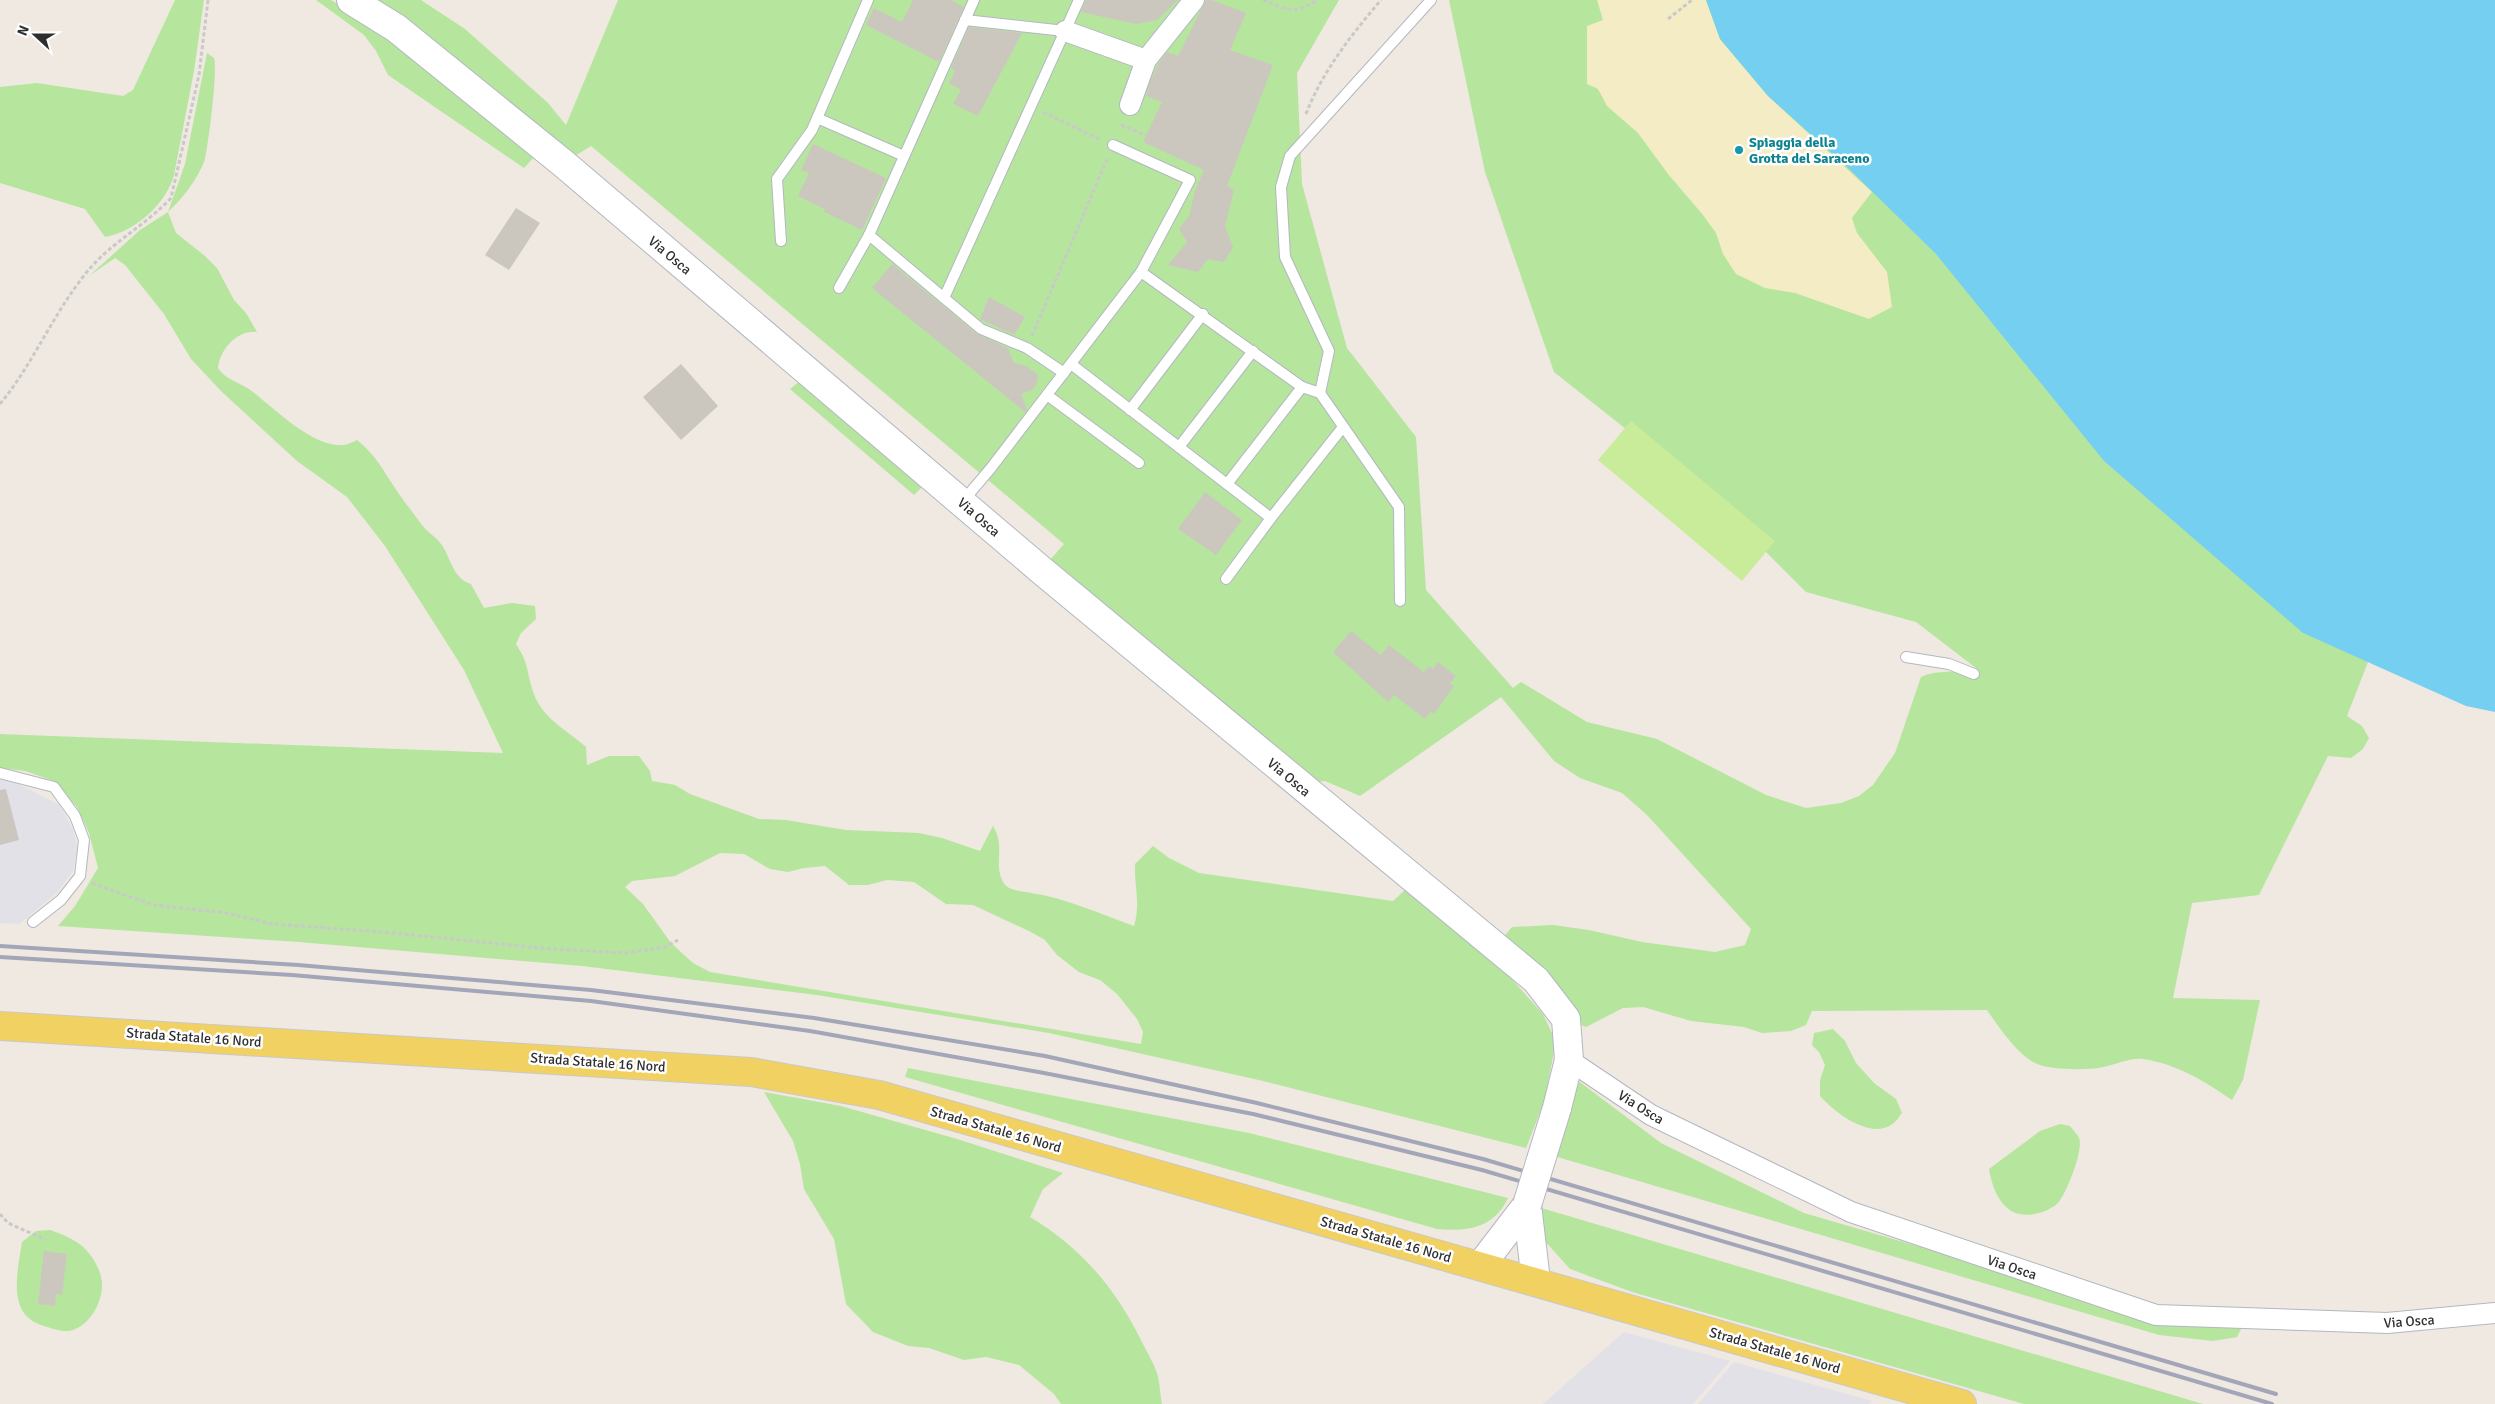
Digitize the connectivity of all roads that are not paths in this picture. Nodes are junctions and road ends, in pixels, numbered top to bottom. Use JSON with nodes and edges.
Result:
{"nodes":[{"id":1,"x":351,"y":0,"type":"edge"},
{"id":2,"x":868,"y":0,"type":"edge"},
{"id":3,"x":973,"y":0,"type":"edge"},
{"id":4,"x":1079,"y":0,"type":"edge"},
{"id":5,"x":1194,"y":0,"type":"edge"},
{"id":6,"x":1431,"y":0,"type":"edge"},
{"id":7,"x":965,"y":20,"type":"junction"},
{"id":8,"x":1065,"y":31,"type":"junction"},
{"id":9,"x":1146,"y":60,"type":"junction"},
{"id":10,"x":1130,"y":105,"type":"road end"},
{"id":11,"x":817,"y":118,"type":"junction"},
{"id":12,"x":1113,"y":146,"type":"road end"},
{"id":13,"x":904,"y":156,"type":"junction"},
{"id":14,"x":869,"y":235,"type":"junction"},
{"id":15,"x":780,"y":241,"type":"dead end"},
{"id":16,"x":1141,"y":272,"type":"junction"},
{"id":17,"x":839,"y":288,"type":"dead end"},
{"id":18,"x":944,"y":298,"type":"junction"},
{"id":19,"x":1203,"y":314,"type":"junction"},
{"id":20,"x":1253,"y":351,"type":"junction"},
{"id":21,"x":1067,"y":368,"type":"junction"},
{"id":22,"x":1302,"y":387,"type":"junction"},
{"id":23,"x":1320,"y":393,"type":"junction"},
{"id":24,"x":1047,"y":395,"type":"junction"},
{"id":25,"x":1130,"y":410,"type":"junction"},
{"id":26,"x":1343,"y":427,"type":"junction"},
{"id":27,"x":1179,"y":447,"type":"junction"},
{"id":28,"x":1139,"y":463,"type":"dead end"},
{"id":29,"x":1227,"y":484,"type":"junction"},
{"id":30,"x":962,"y":502,"type":"junction"},
{"id":31,"x":1271,"y":518,"type":"junction"},
{"id":32,"x":1226,"y":579,"type":"dead end"},
{"id":33,"x":1400,"y":602,"type":"dead end"},
{"id":34,"x":1906,"y":657,"type":"dead end"},
{"id":35,"x":1974,"y":674,"type":"dead end"},
{"id":36,"x":0,"y":773,"type":"edge"},
{"id":37,"x":33,"y":922,"type":"dead end"},
{"id":38,"x":0,"y":1026,"type":"edge"},
{"id":39,"x":1569,"y":1060,"type":"junction"},
{"id":40,"x":1527,"y":1205,"type":"junction"},
{"id":41,"x":1481,"y":1266,"type":"junction"},
{"id":42,"x":1536,"y":1281,"type":"junction"},
{"id":43,"x":2495,"y":1313,"type":"edge"},
{"id":44,"x":1962,"y":1404,"type":"edge"}],
"edges":[{"from":1,"to":30,"type":"street","name":"Via Osca"},
{"from":2,"to":11,"type":"lane"},
{"from":3,"to":7,"type":"lane"},
{"from":4,"to":8,"type":"lane"},
{"from":5,"to":9,"type":"street"},
{"from":6,"to":23,"type":"lane"},
{"from":7,"to":8,"type":"lane"},
{"from":7,"to":13,"type":"lane"},
{"from":8,"to":9,"type":"street"},
{"from":8,"to":18,"type":"lane"},
{"from":9,"to":10,"type":"street"},
{"from":11,"to":13,"type":"lane"},
{"from":11,"to":15,"type":"lane"},
{"from":12,"to":16,"type":"lane"},
{"from":13,"to":14,"type":"lane"},
{"from":14,"to":17,"type":"lane"},
{"from":14,"to":18,"type":"lane"},
{"from":16,"to":19,"type":"lane"},
{"from":16,"to":21,"type":"lane"},
{"from":18,"to":21,"type":"lane"},
{"from":19,"to":20,"type":"lane"},
{"from":19,"to":25,"type":"lane"},
{"from":20,"to":22,"type":"lane"},
{"from":20,"to":27,"type":"lane"},
{"from":21,"to":24,"type":"lane"},
{"from":21,"to":25,"type":"lane"},
{"from":22,"to":23,"type":"lane"},
{"from":22,"to":29,"type":"lane"},
{"from":23,"to":26,"type":"lane"},
{"from":24,"to":28,"type":"lane"},
{"from":24,"to":30,"type":"lane"},
{"from":25,"to":27,"type":"lane"},
{"from":26,"to":31,"type":"lane"},
{"from":26,"to":33,"type":"lane"},
{"from":27,"to":29,"type":"lane"},
{"from":29,"to":31,"type":"lane"},
{"from":30,"to":39,"type":"street","name":"Via Osca"},
{"from":31,"to":32,"type":"lane"},
{"from":34,"to":35,"type":"lane"},
{"from":36,"to":37,"type":"lane"},
{"from":38,"to":41,"type":"main road","name":"Strada Statale 16 Nord"},
{"from":39,"to":40,"type":"street","name":"Via Osca","bridge":true},
{"from":39,"to":43,"type":"street","name":"Via Osca"},
{"from":40,"to":41,"type":"street"},
{"from":40,"to":42,"type":"street"},
{"from":41,"to":42,"type":"main road","name":"Strada Statale 16 Nord"},
{"from":42,"to":44,"type":"main road","name":"Strada Statale 16 Nord"}]}
